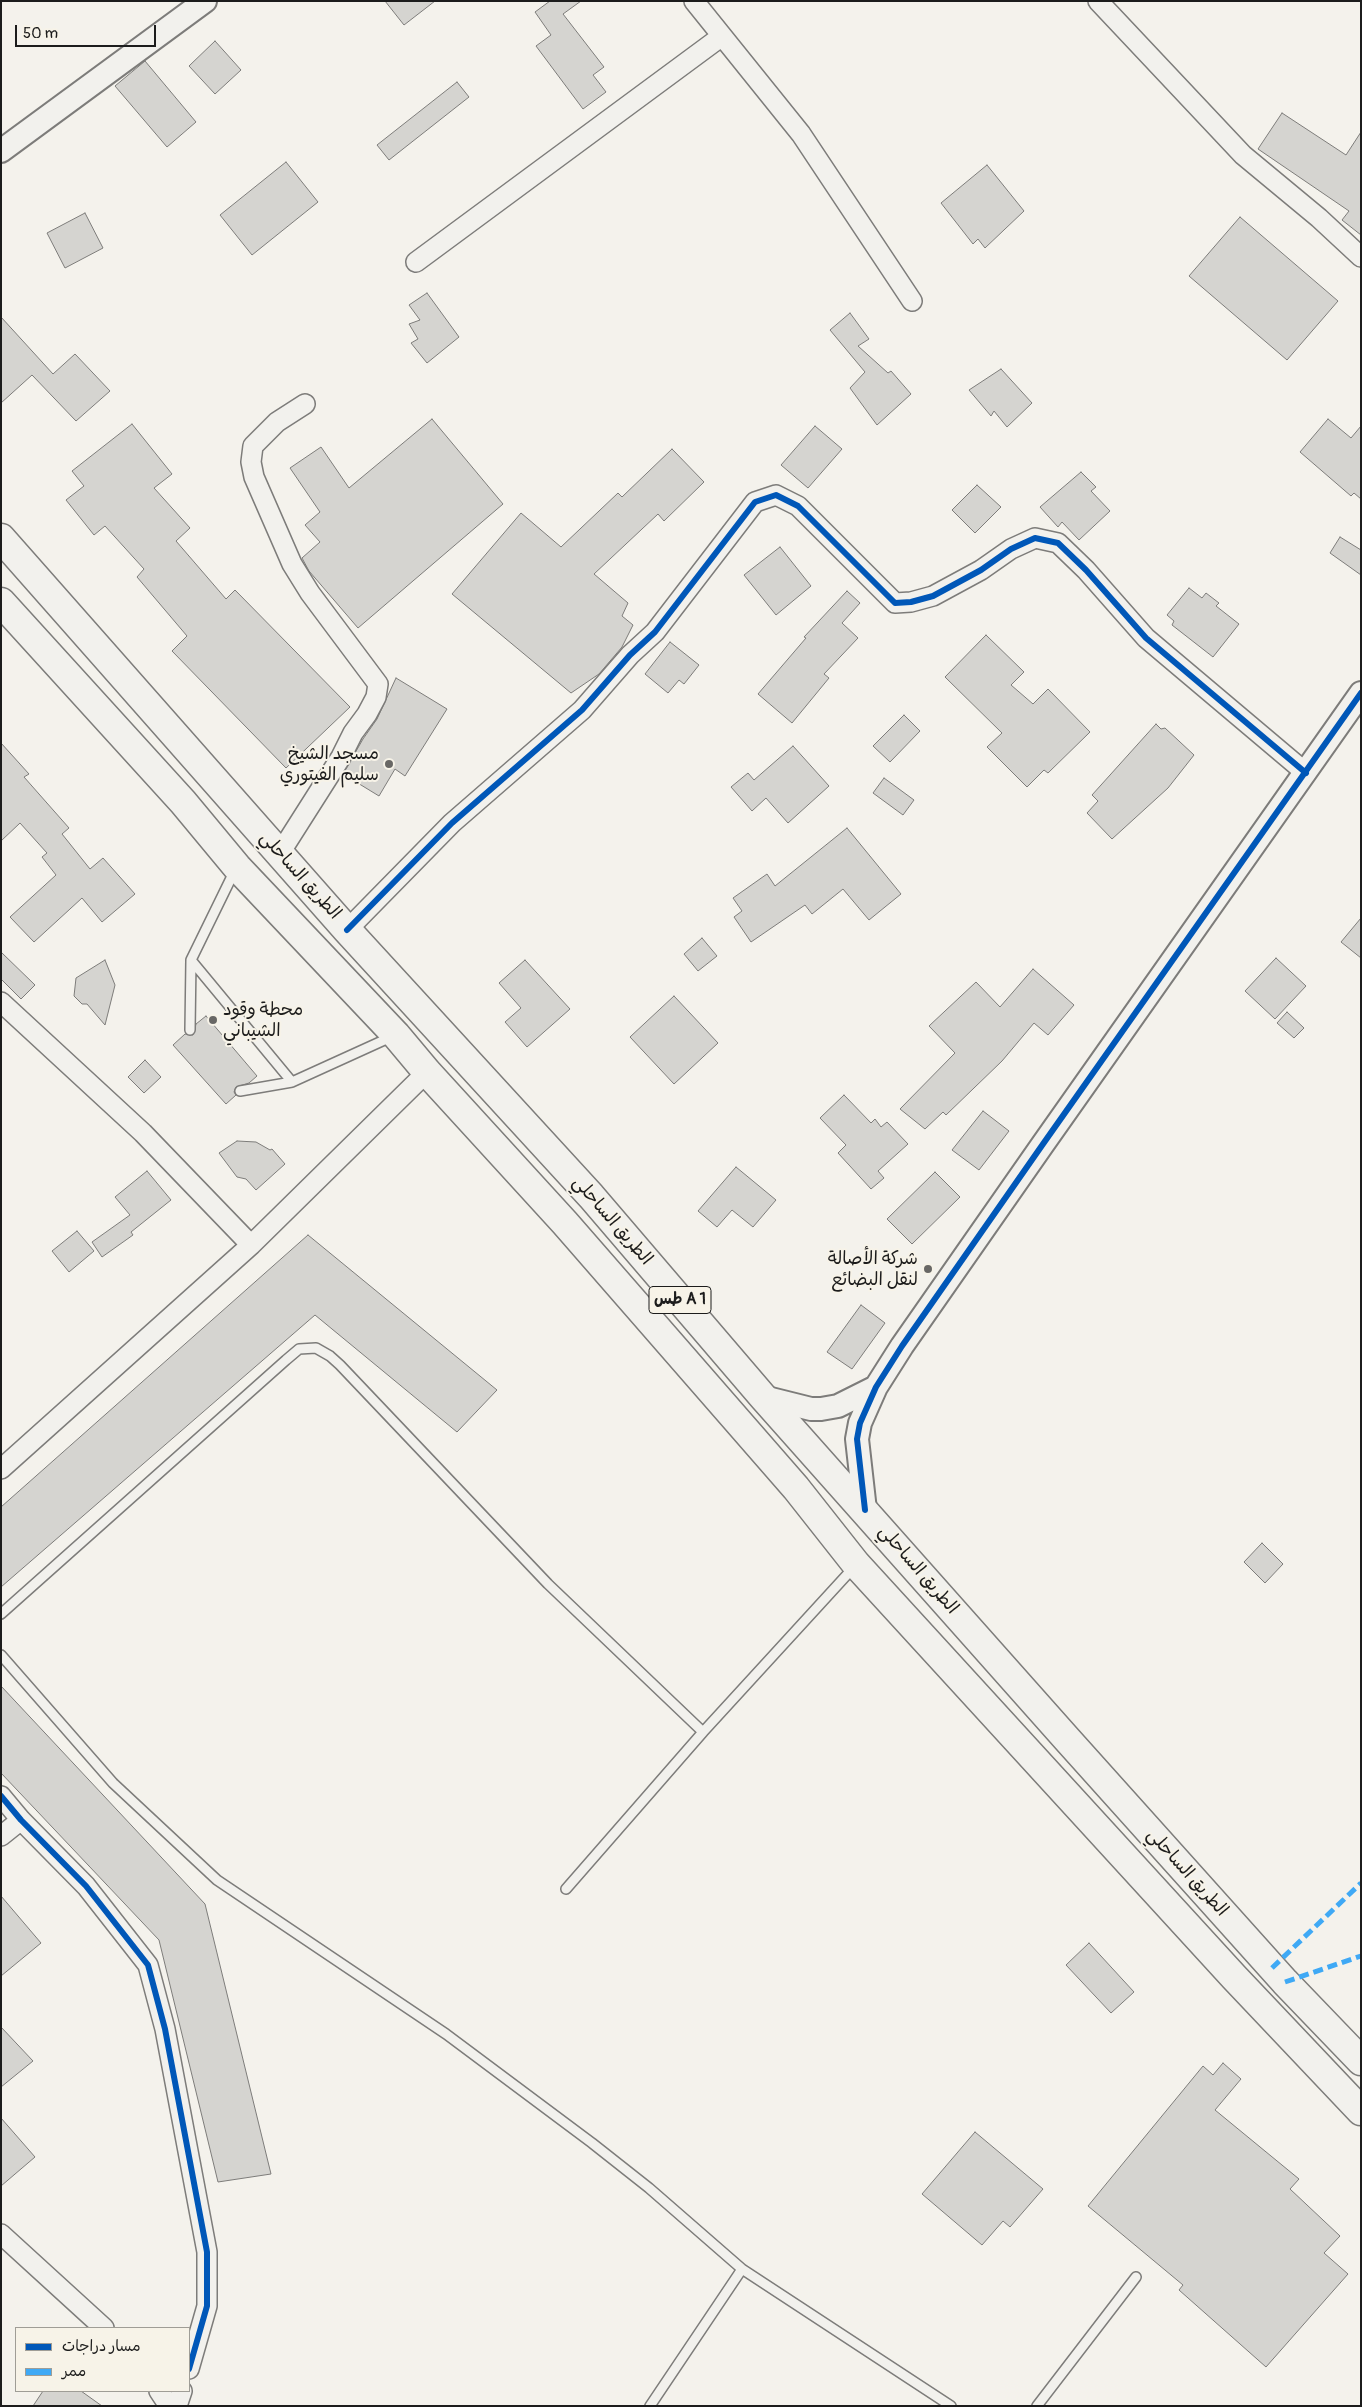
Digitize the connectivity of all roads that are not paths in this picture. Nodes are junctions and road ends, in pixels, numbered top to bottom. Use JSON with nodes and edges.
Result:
{"nodes":[{"id":1,"x":205,"y":1,"type":"edge"},
{"id":2,"x":694,"y":1,"type":"edge"},
{"id":3,"x":1098,"y":1,"type":"edge"},
{"id":4,"x":722,"y":36,"type":"junction"},
{"id":5,"x":1,"y":151,"type":"edge"},
{"id":6,"x":1361,"y":257,"type":"edge"},
{"id":7,"x":416,"y":262,"type":"dead end"},
{"id":8,"x":912,"y":301,"type":"dead end"},
{"id":9,"x":304,"y":404,"type":"dead end"},
{"id":10,"x":1,"y":538,"type":"edge"},
{"id":11,"x":1,"y":602,"type":"edge"},
{"id":12,"x":1361,"y":693,"type":"edge"},
{"id":13,"x":1306,"y":773,"type":"junction"},
{"id":14,"x":280,"y":853,"type":"junction"},
{"id":15,"x":237,"y":867,"type":"junction"},
{"id":16,"x":347,"y":930,"type":"junction"},
{"id":17,"x":191,"y":960,"type":"junction"},
{"id":18,"x":1,"y":1002,"type":"edge"},
{"id":19,"x":190,"y":1030,"type":"dead end"},
{"id":20,"x":396,"y":1034,"type":"junction"},
{"id":21,"x":427,"y":1072,"type":"junction"},
{"id":22,"x":292,"y":1082,"type":"junction"},
{"id":23,"x":240,"y":1091,"type":"dead end"},
{"id":24,"x":591,"y":1196,"type":"junction"},
{"id":25,"x":565,"y":1223,"type":"junction"},
{"id":26,"x":251,"y":1245,"type":"junction"},
{"id":27,"x":876,"y":1387,"type":"junction"},
{"id":28,"x":763,"y":1396,"type":"junction"},
{"id":29,"x":1,"y":1469,"type":"edge"},
{"id":30,"x":865,"y":1510,"type":"junction"},
{"id":31,"x":856,"y":1564,"type":"junction"},
{"id":32,"x":1,"y":1614,"type":"edge"},
{"id":33,"x":1,"y":1655,"type":"edge"},
{"id":34,"x":703,"y":1732,"type":"junction"},
{"id":35,"x":1,"y":1796,"type":"edge"},
{"id":36,"x":21,"y":1820,"type":"junction"},
{"id":37,"x":1,"y":1836,"type":"edge"},
{"id":38,"x":566,"y":1888,"type":"dead end"},
{"id":39,"x":1361,"y":2061,"type":"edge"},
{"id":40,"x":1361,"y":2111,"type":"edge"},
{"id":41,"x":1,"y":2234,"type":"edge"},
{"id":42,"x":742,"y":2269,"type":"junction"},
{"id":43,"x":1136,"y":2276,"type":"dead end"},
{"id":44,"x":103,"y":2327,"type":"edge"},
{"id":45,"x":190,"y":2365,"type":"edge"},
{"id":46,"x":160,"y":2392,"type":"edge"},
{"id":47,"x":182,"y":2392,"type":"edge"},
{"id":48,"x":169,"y":2406,"type":"edge"},
{"id":49,"x":176,"y":2406,"type":"edge"},
{"id":50,"x":650,"y":2406,"type":"edge"},
{"id":51,"x":951,"y":2406,"type":"edge"},
{"id":52,"x":1037,"y":2406,"type":"edge"}],
"edges":[{"from":1,"to":5,"type":"street"},
{"from":2,"to":4,"type":"street"},
{"from":3,"to":6,"type":"street"},
{"from":4,"to":7,"type":"street"},
{"from":4,"to":8,"type":"street"},
{"from":9,"to":14,"type":"street"},
{"from":10,"to":14,"type":"highway","name":"الطريق الساحلي","number":"طس A 1"},
{"from":11,"to":15,"type":"highway","name":"الطريق الساحلي","number":"طس A 1"},
{"from":12,"to":13,"type":"street"},
{"from":13,"to":16,"type":"street"},
{"from":13,"to":27,"type":"street"},
{"from":14,"to":16,"type":"highway","name":"الطريق الساحلي","number":"طس A 1"},
{"from":15,"to":17,"type":"lane"},
{"from":15,"to":20,"type":"highway","name":"الطريق الساحلي","number":"طس A 1"},
{"from":16,"to":24,"type":"highway","name":"الطريق الساحلي","number":"طس A 1"},
{"from":17,"to":19,"type":"lane"},
{"from":17,"to":22,"type":"lane"},
{"from":18,"to":26,"type":"street"},
{"from":20,"to":21,"type":"highway","name":"الطريق الساحلي","number":"طس A 1"},
{"from":20,"to":22,"type":"lane"},
{"from":21,"to":25,"type":"highway","name":"الطريق الساحلي","number":"طس A 1"},
{"from":21,"to":26,"type":"street"},
{"from":22,"to":23,"type":"lane"},
{"from":24,"to":25,"type":"highway"},
{"from":24,"to":28,"type":"highway","name":"الطريق الساحلي","number":"طس A 1"},
{"from":25,"to":31,"type":"highway","name":"الطريق الساحلي","number":"طس A 1"},
{"from":26,"to":29,"type":"street"},
{"from":27,"to":28,"type":"street"},
{"from":27,"to":30,"type":"street"},
{"from":28,"to":30,"type":"highway","name":"الطريق الساحلي","number":"طس A 1"},
{"from":30,"to":39,"type":"highway","name":"الطريق الساحلي","number":"طس A 1"},
{"from":31,"to":34,"type":"lane"},
{"from":31,"to":40,"type":"highway","name":"الطريق الساحلي","number":"طس A 1"},
{"from":32,"to":34,"type":"lane"},
{"from":33,"to":42,"type":"lane"},
{"from":34,"to":38,"type":"lane"},
{"from":35,"to":36,"type":"street"},
{"from":36,"to":37,"type":"street"},
{"from":36,"to":45,"type":"street"},
{"from":41,"to":44,"type":"street"},
{"from":42,"to":50,"type":"lane"},
{"from":42,"to":51,"type":"lane"},
{"from":43,"to":52,"type":"lane"},
{"from":46,"to":48,"type":"street"},
{"from":47,"to":49,"type":"street"}]}
